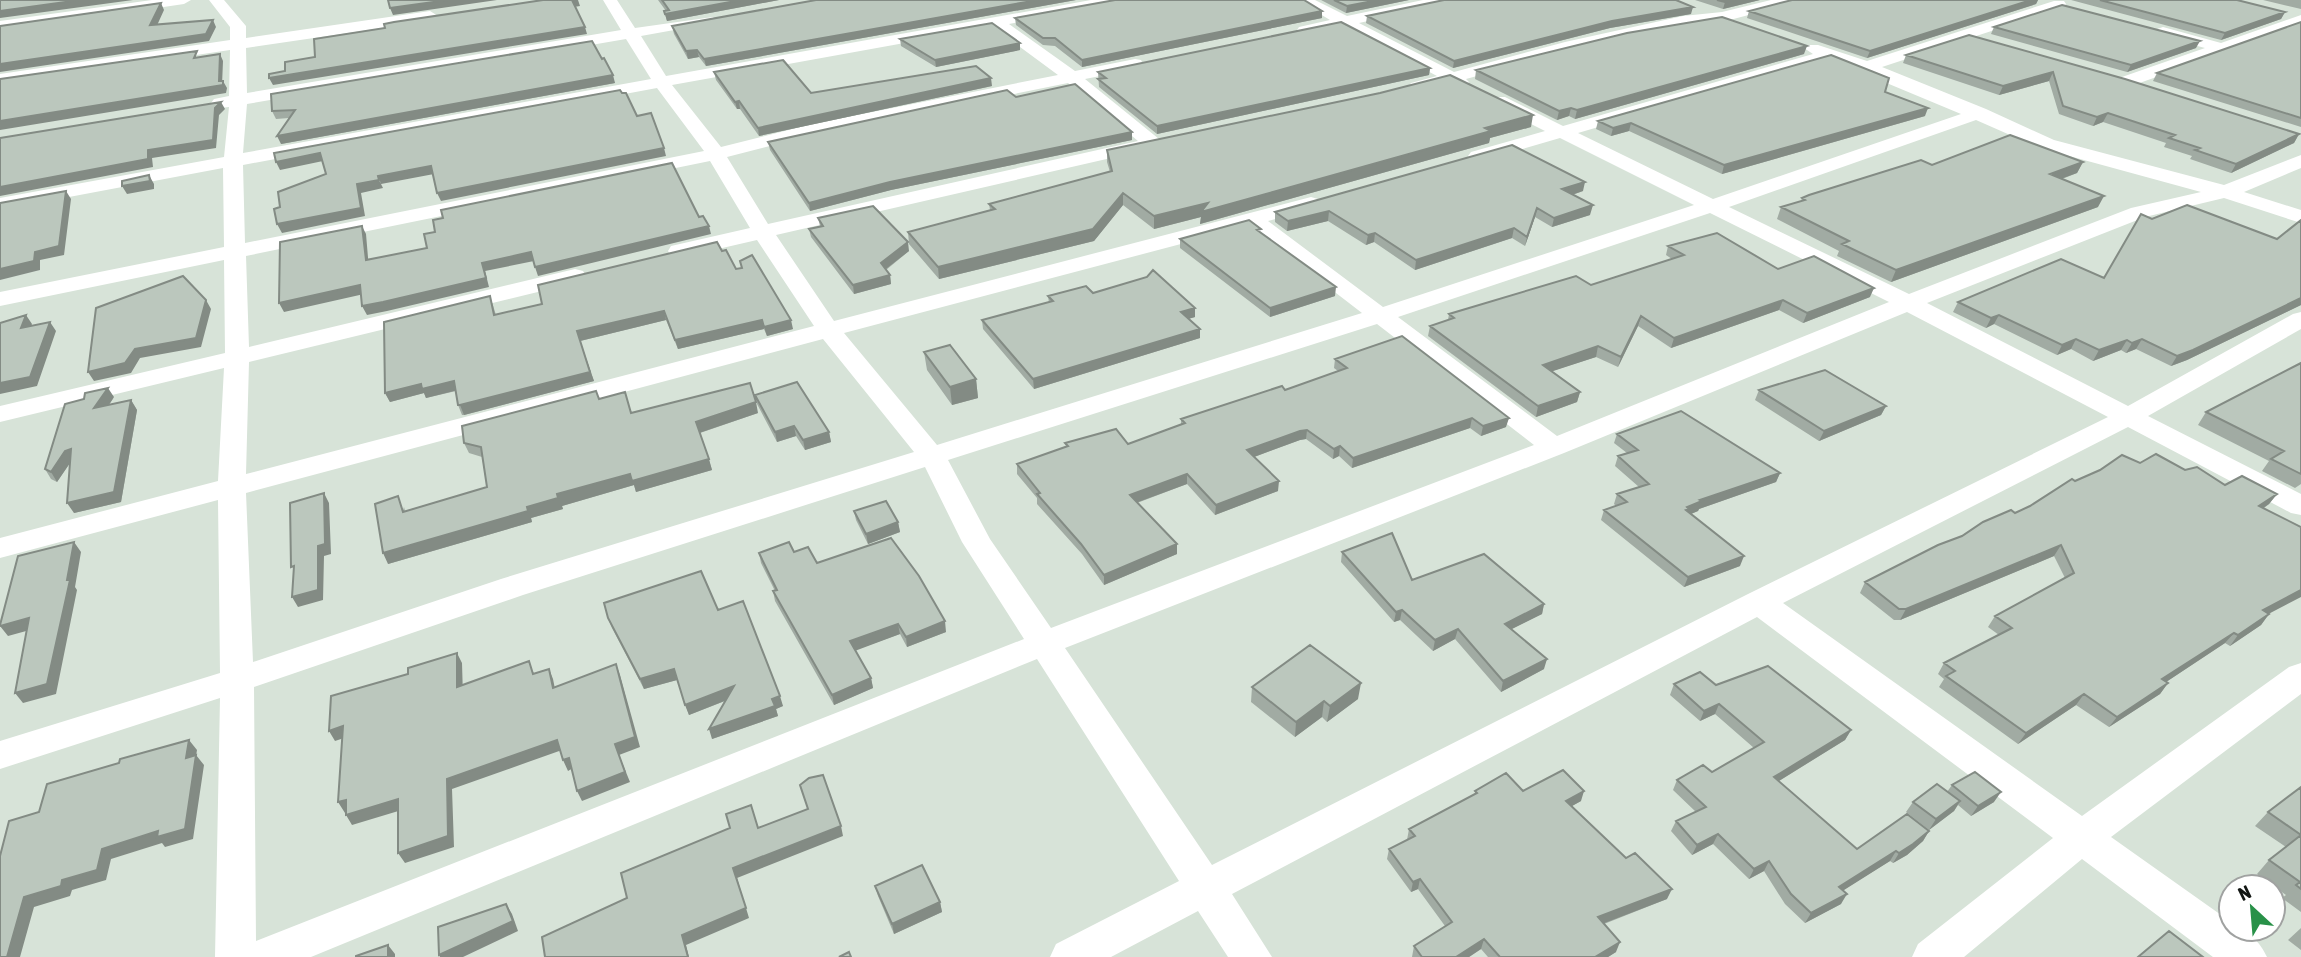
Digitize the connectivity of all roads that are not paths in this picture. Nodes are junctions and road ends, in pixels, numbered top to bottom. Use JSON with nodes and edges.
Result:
{"nodes":[{"id":1,"x":184,"y":0,"type":"edge"},
{"id":2,"x":216,"y":0,"type":"edge"},
{"id":3,"x":610,"y":0,"type":"edge"},
{"id":4,"x":1116,"y":0,"type":"edge"},
{"id":5,"x":1304,"y":0,"type":"edge"},
{"id":6,"x":1444,"y":0,"type":"edge"},
{"id":7,"x":1789,"y":0,"type":"edge"},
{"id":8,"x":2042,"y":0,"type":"edge"},
{"id":9,"x":1684,"y":4,"type":"edge"},
{"id":10,"x":2274,"y":10,"type":"edge"},
{"id":11,"x":452,"y":13,"type":"edge"},
{"id":12,"x":726,"y":17,"type":"edge"},
{"id":13,"x":1722,"y":18,"type":"junction"},
{"id":14,"x":2301,"y":19,"type":"edge"},
{"id":15,"x":995,"y":21,"type":"junction"},
{"id":16,"x":1345,"y":22,"type":"junction"},
{"id":17,"x":0,"y":26,"type":"edge"},
{"id":18,"x":2148,"y":28,"type":"edge"},
{"id":19,"x":1758,"y":30,"type":"edge"},
{"id":20,"x":1290,"y":33,"type":"edge"},
{"id":21,"x":633,"y":34,"type":"junction"},
{"id":22,"x":1967,"y":35,"type":"junction"},
{"id":23,"x":1794,"y":42,"type":"edge"},
{"id":24,"x":1994,"y":43,"type":"edge"},
{"id":25,"x":237,"y":44,"type":"junction"},
{"id":26,"x":2225,"y":49,"type":"junction"},
{"id":27,"x":1829,"y":54,"type":"junction"},
{"id":28,"x":1154,"y":60,"type":"edge"},
{"id":29,"x":1867,"y":67,"type":"junction"},
{"id":30,"x":1072,"y":77,"type":"junction"},
{"id":31,"x":1451,"y":78,"type":"junction"},
{"id":32,"x":0,"y":79,"type":"edge"},
{"id":33,"x":663,"y":83,"type":"junction"},
{"id":34,"x":2155,"y":89,"type":"edge"},
{"id":35,"x":1391,"y":93,"type":"edge"},
{"id":36,"x":238,"y":100,"type":"junction"},
{"id":37,"x":199,"y":106,"type":"edge"},
{"id":38,"x":1980,"y":113,"type":"junction"},
{"id":39,"x":1563,"y":132,"type":"junction"},
{"id":40,"x":1178,"y":138,"type":"edge"},
{"id":41,"x":1152,"y":143,"type":"junction"},
{"id":42,"x":716,"y":154,"type":"junction"},
{"id":43,"x":233,"y":161,"type":"junction"},
{"id":44,"x":1460,"y":161,"type":"edge"},
{"id":45,"x":2301,"y":161,"type":"edge"},
{"id":46,"x":2225,"y":192,"type":"junction"},
{"id":47,"x":1330,"y":197,"type":"edge"},
{"id":48,"x":0,"y":204,"type":"edge"},
{"id":49,"x":1712,"y":206,"type":"junction"},
{"id":50,"x":2301,"y":218,"type":"edge"},
{"id":51,"x":1253,"y":219,"type":"junction"},
{"id":52,"x":762,"y":231,"type":"junction"},
{"id":53,"x":234,"y":251,"type":"junction"},
{"id":54,"x":654,"y":257,"type":"edge"},
{"id":55,"x":600,"y":270,"type":"edge"},
{"id":56,"x":0,"y":299,"type":"edge"},
{"id":57,"x":1906,"y":302,"type":"junction"},
{"id":58,"x":1381,"y":315,"type":"junction"},
{"id":59,"x":2301,"y":319,"type":"edge"},
{"id":60,"x":828,"y":329,"type":"junction"},
{"id":61,"x":237,"y":358,"type":"junction"},
{"id":62,"x":0,"y":414,"type":"edge"},
{"id":63,"x":2127,"y":417,"type":"junction"},
{"id":64,"x":1554,"y":447,"type":"junction"},
{"id":65,"x":933,"y":457,"type":"junction"},
{"id":66,"x":232,"y":486,"type":"junction"},
{"id":67,"x":2301,"y":506,"type":"edge"},
{"id":68,"x":0,"y":548,"type":"edge"},
{"id":69,"x":1759,"y":601,"type":"junction"},
{"id":70,"x":1043,"y":644,"type":"junction"},
{"id":71,"x":2301,"y":676,"type":"edge"},
{"id":72,"x":237,"y":680,"type":"junction"},
{"id":73,"x":0,"y":755,"type":"edge"},
{"id":74,"x":2081,"y":838,"type":"junction"},
{"id":75,"x":1208,"y":888,"type":"junction"},
{"id":76,"x":236,"y":957,"type":"edge"},
{"id":77,"x":264,"y":957,"type":"edge"},
{"id":78,"x":1071,"y":957,"type":"edge"},
{"id":79,"x":1251,"y":957,"type":"edge"},
{"id":80,"x":1933,"y":957,"type":"edge"},
{"id":81,"x":2246,"y":957,"type":"edge"}],
"edges":[{"from":1,"to":17,"type":"street"},
{"from":2,"to":25,"type":"street"},
{"from":3,"to":21,"type":"street"},
{"from":4,"to":15,"type":"street"},
{"from":5,"to":16,"type":"street"},
{"from":6,"to":16,"type":"street"},
{"from":7,"to":13,"type":"street"},
{"from":8,"to":22,"type":"street"},
{"from":9,"to":13,"type":"street"},
{"from":10,"to":14,"type":"street"},
{"from":11,"to":25,"type":"street"},
{"from":12,"to":21,"type":"street"},
{"from":13,"to":19,"type":"street"},
{"from":13,"to":31,"type":"street"},
{"from":14,"to":26,"type":"street"},
{"from":15,"to":30,"type":"street"},
{"from":15,"to":33,"type":"street"},
{"from":16,"to":20,"type":"street"},
{"from":16,"to":31,"type":"street"},
{"from":18,"to":26,"type":"street"},
{"from":21,"to":33,"type":"street"},
{"from":21,"to":36,"type":"street"},
{"from":22,"to":24,"type":"street"},
{"from":22,"to":29,"type":"street"},
{"from":23,"to":27,"type":"street"},
{"from":25,"to":32,"type":"street"},
{"from":25,"to":36,"type":"street"},
{"from":26,"to":34,"type":"street"},
{"from":27,"to":29,"type":"street"},
{"from":27,"to":39,"type":"street"},
{"from":28,"to":30,"type":"street"},
{"from":29,"to":38,"type":"street"},
{"from":30,"to":41,"type":"street"},
{"from":30,"to":42,"type":"street"},
{"from":31,"to":35,"type":"street"},
{"from":31,"to":39,"type":"street"},
{"from":33,"to":42,"type":"street"},
{"from":33,"to":43,"type":"street"},
{"from":36,"to":37,"type":"street"},
{"from":36,"to":43,"type":"street"},
{"from":38,"to":46,"type":"street"},
{"from":38,"to":49,"type":"street"},
{"from":39,"to":44,"type":"street"},
{"from":39,"to":49,"type":"street"},
{"from":40,"to":41,"type":"street"},
{"from":41,"to":52,"type":"street"},
{"from":42,"to":52,"type":"street"},
{"from":42,"to":53,"type":"street"},
{"from":43,"to":48,"type":"street"},
{"from":43,"to":53,"type":"street"},
{"from":45,"to":46,"type":"street"},
{"from":46,"to":50,"type":"street"},
{"from":46,"to":57,"type":"street"},
{"from":47,"to":51,"type":"street"},
{"from":49,"to":57,"type":"street"},
{"from":49,"to":58,"type":"street"},
{"from":51,"to":58,"type":"street"},
{"from":51,"to":60,"type":"street"},
{"from":52,"to":54,"type":"street"},
{"from":52,"to":60,"type":"street"},
{"from":53,"to":56,"type":"street"},
{"from":53,"to":61,"type":"street"},
{"from":55,"to":61,"type":"street"},
{"from":57,"to":63,"type":"street"},
{"from":57,"to":64,"type":"street"},
{"from":58,"to":64,"type":"street"},
{"from":58,"to":65,"type":"street"},
{"from":59,"to":63,"type":"street"},
{"from":60,"to":65,"type":"street"},
{"from":60,"to":66,"type":"street"},
{"from":61,"to":62,"type":"street"},
{"from":61,"to":66,"type":"street"},
{"from":63,"to":67,"type":"street"},
{"from":63,"to":69,"type":"street"},
{"from":64,"to":70,"type":"street"},
{"from":65,"to":70,"type":"street"},
{"from":65,"to":72,"type":"street"},
{"from":66,"to":68,"type":"street"},
{"from":66,"to":72,"type":"street"},
{"from":69,"to":74,"type":"street"},
{"from":69,"to":75,"type":"street"},
{"from":70,"to":75,"type":"street"},
{"from":70,"to":77,"type":"street"},
{"from":71,"to":74,"type":"street"},
{"from":72,"to":73,"type":"street"},
{"from":72,"to":76,"type":"street"},
{"from":74,"to":80,"type":"street"},
{"from":74,"to":81,"type":"street"},
{"from":75,"to":78,"type":"street"},
{"from":75,"to":79,"type":"street"}]}
